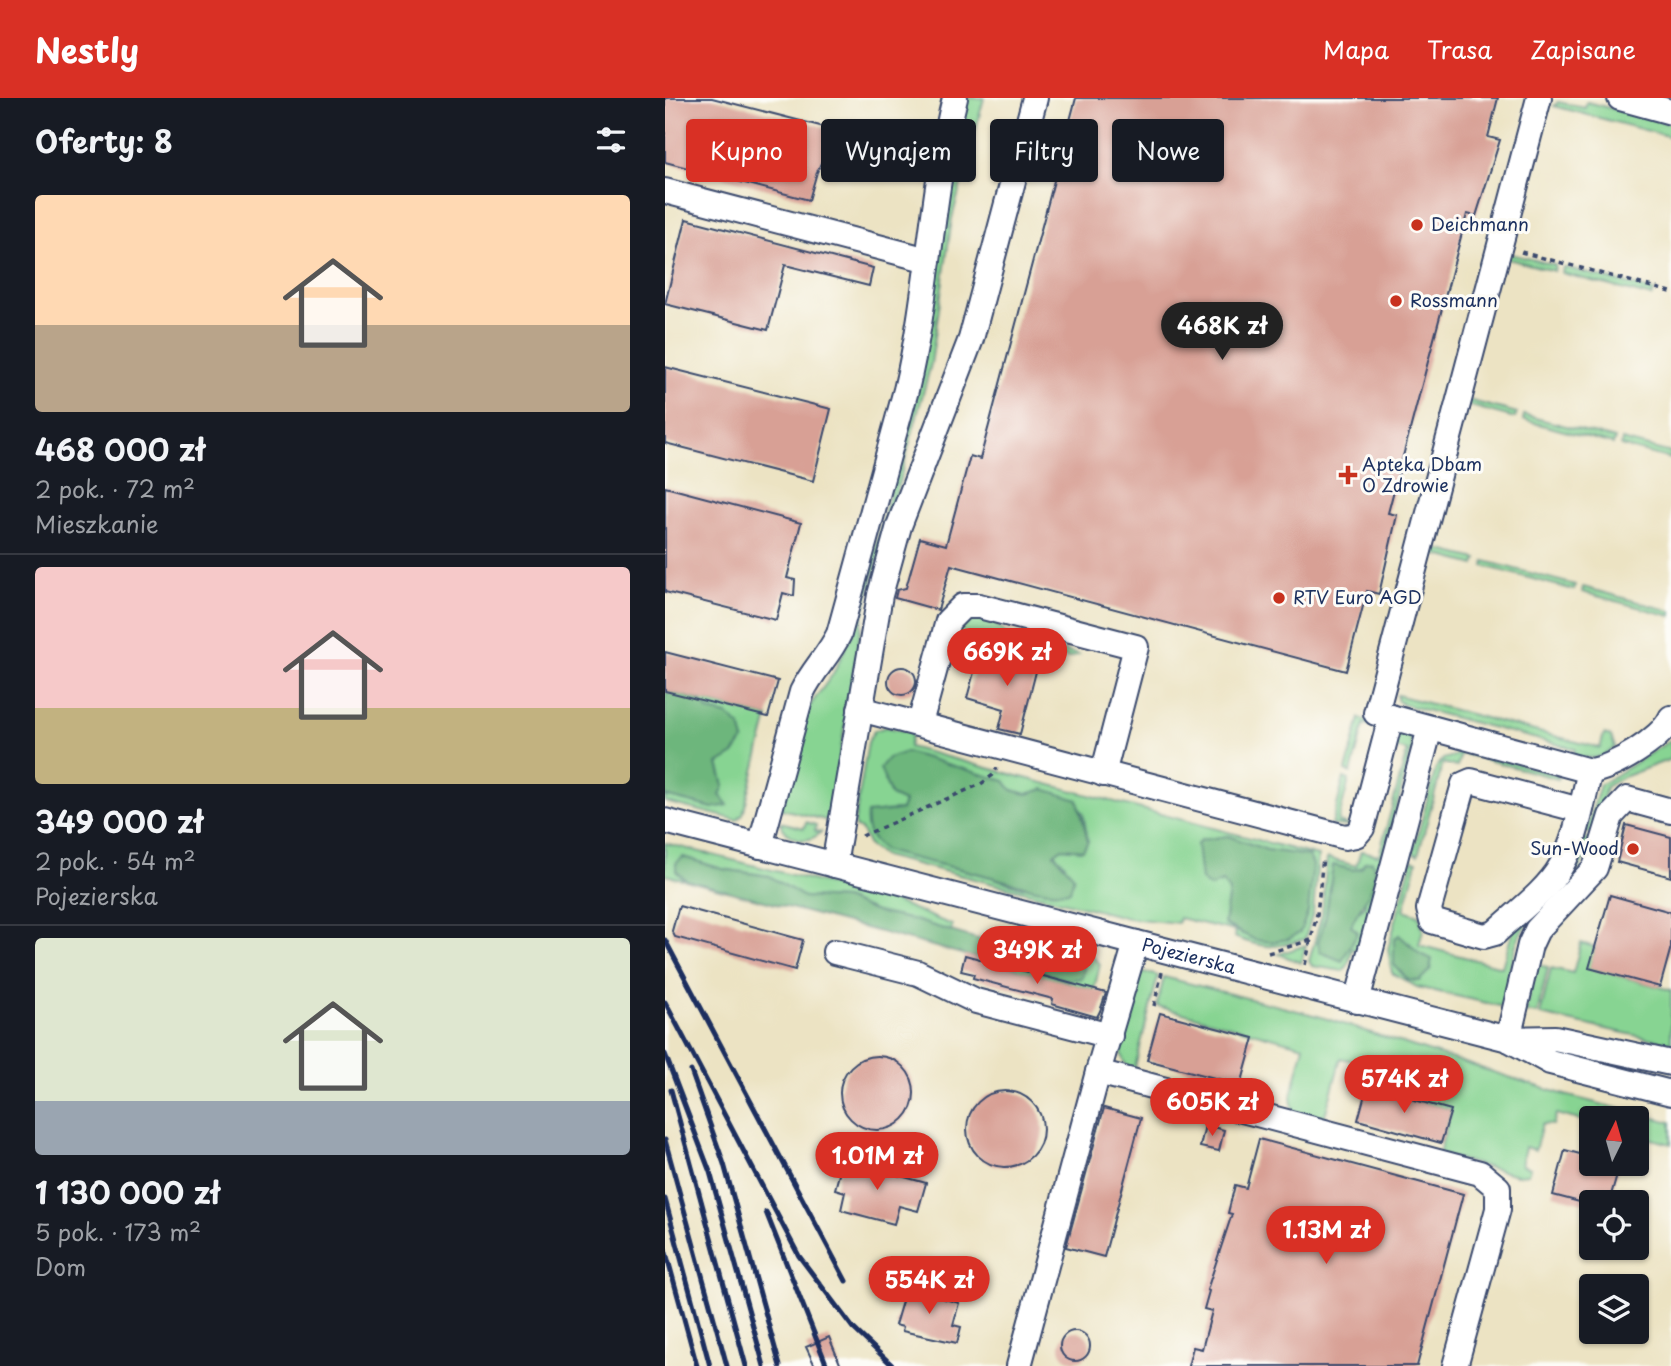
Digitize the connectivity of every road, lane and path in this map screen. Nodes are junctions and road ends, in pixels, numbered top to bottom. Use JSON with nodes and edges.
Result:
{"nodes":[{"id":1,"x":955,"y":98,"type":"edge"},
{"id":2,"x":1035,"y":98,"type":"edge"},
{"id":3,"x":1539,"y":98,"type":"edge"},
{"id":4,"x":1632,"y":99,"type":"edge"},
{"id":5,"x":1671,"y":111,"type":"edge"},
{"id":6,"x":665,"y":191,"type":"edge"},
{"id":7,"x":1499,"y":246,"type":"junction"},
{"id":8,"x":928,"y":260,"type":"junction"},
{"id":9,"x":1671,"y":292,"type":"edge"},
{"id":10,"x":860,"y":709,"type":"junction"},
{"id":11,"x":1383,"y":715,"type":"junction"},
{"id":12,"x":1671,"y":718,"type":"edge"},
{"id":13,"x":920,"y":723,"type":"junction"},
{"id":14,"x":1430,"y":728,"type":"junction"},
{"id":15,"x":1007,"y":748,"type":"junction"},
{"id":16,"x":1590,"y":771,"type":"junction"},
{"id":17,"x":1103,"y":774,"type":"junction"},
{"id":18,"x":1580,"y":810,"type":"junction"},
{"id":19,"x":1671,"y":811,"type":"edge"},
{"id":20,"x":665,"y":821,"type":"edge"},
{"id":21,"x":860,"y":836,"type":"dead end"},
{"id":22,"x":759,"y":846,"type":"junction"},
{"id":23,"x":1323,"y":857,"type":"dead end"},
{"id":24,"x":834,"y":865,"type":"junction"},
{"id":25,"x":1311,"y":940,"type":"junction"},
{"id":26,"x":1136,"y":943,"type":"junction"},
{"id":27,"x":835,"y":952,"type":"dead end"},
{"id":28,"x":1266,"y":954,"type":"dead end"},
{"id":29,"x":1304,"y":971,"type":"dead end"},
{"id":30,"x":1163,"y":972,"type":"dead end"},
{"id":31,"x":1357,"y":1001,"type":"junction"},
{"id":32,"x":1154,"y":1006,"type":"dead end"},
{"id":33,"x":1110,"y":1036,"type":"junction"},
{"id":34,"x":1508,"y":1039,"type":"junction"},
{"id":35,"x":1671,"y":1063,"type":"edge"},
{"id":36,"x":1098,"y":1072,"type":"junction"},
{"id":37,"x":1671,"y":1093,"type":"edge"},
{"id":38,"x":1019,"y":1366,"type":"edge"},
{"id":39,"x":1455,"y":1366,"type":"edge"}],
"edges":[{"from":1,"to":8,"type":"street"},
{"from":2,"to":10,"type":"street"},
{"from":3,"to":7,"type":"street"},
{"from":4,"to":5,"type":"street"},
{"from":6,"to":8,"type":"street"},
{"from":7,"to":9,"type":"path"},
{"from":7,"to":11,"type":"street"},
{"from":8,"to":22,"type":"street"},
{"from":10,"to":13,"type":"street"},
{"from":10,"to":24,"type":"street"},
{"from":11,"to":14,"type":"street"},
{"from":11,"to":17,"type":"street"},
{"from":12,"to":16,"type":"street"},
{"from":13,"to":15,"type":"street"},
{"from":13,"to":17,"type":"street"},
{"from":14,"to":16,"type":"street"},
{"from":14,"to":31,"type":"street"},
{"from":15,"to":17,"type":"street"},
{"from":15,"to":21,"type":"path"},
{"from":16,"to":18,"type":"street"},
{"from":18,"to":18,"type":"street"},
{"from":19,"to":34,"type":"street"},
{"from":20,"to":22,"type":"street","name":"Pojezierska"},
{"from":22,"to":24,"type":"street","name":"Pojezierska"},
{"from":23,"to":25,"type":"path"},
{"from":24,"to":26,"type":"street","name":"Pojezierska"},
{"from":25,"to":28,"type":"path"},
{"from":25,"to":29,"type":"path"},
{"from":26,"to":31,"type":"street","name":"Pojezierska"},
{"from":26,"to":33,"type":"street"},
{"from":27,"to":33,"type":"street"},
{"from":30,"to":32,"type":"path"},
{"from":31,"to":34,"type":"street","name":"Pojezierska"},
{"from":33,"to":36,"type":"street"},
{"from":34,"to":35,"type":"street","name":"Pojezierska"},
{"from":34,"to":37,"type":"street","name":"Pojezierska"},
{"from":36,"to":38,"type":"street"},
{"from":36,"to":39,"type":"street"}]}
